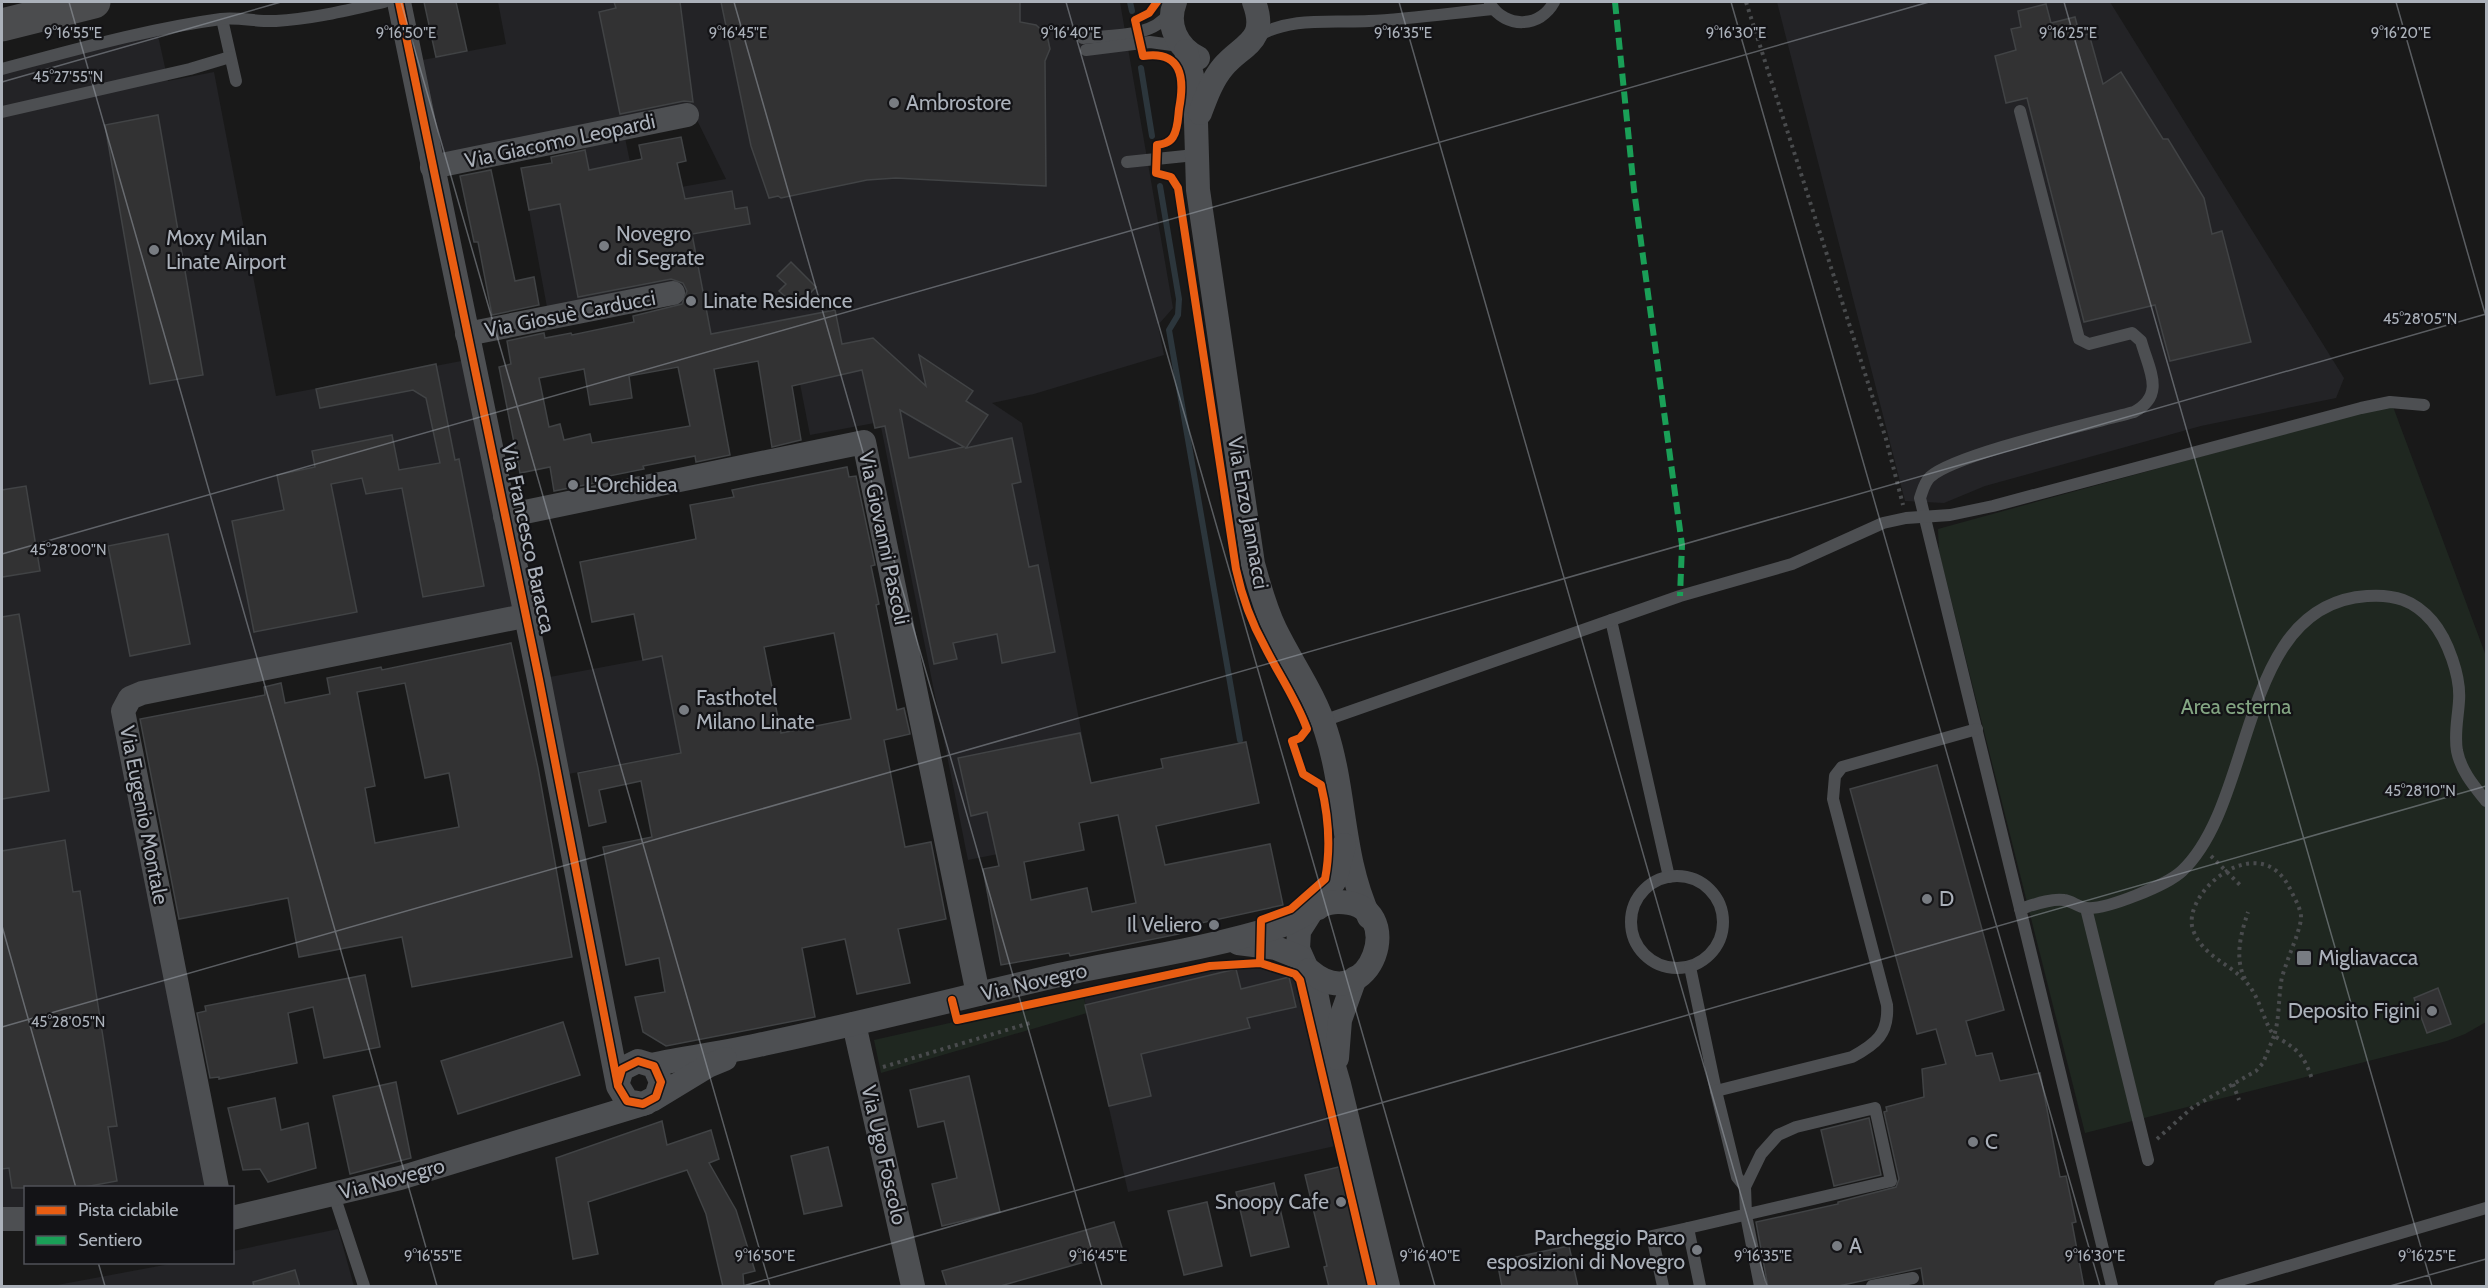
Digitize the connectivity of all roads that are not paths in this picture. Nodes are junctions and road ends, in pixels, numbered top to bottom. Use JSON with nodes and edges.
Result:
{"nodes":[{"id":1,"x":19,"y":2,"type":"edge"},
{"id":2,"x":94,"y":2,"type":"edge"},
{"id":3,"x":384,"y":2,"type":"edge"},
{"id":4,"x":399,"y":2,"type":"edge"},
{"id":5,"x":1254,"y":2,"type":"edge"},
{"id":6,"x":1554,"y":2,"type":"edge"},
{"id":7,"x":1174,"y":3,"type":"edge"},
{"id":8,"x":1491,"y":5,"type":"edge"},
{"id":9,"x":2,"y":6,"type":"edge"},
{"id":10,"x":222,"y":19,"type":"junction"},
{"id":11,"x":2,"y":25,"type":"edge"},
{"id":12,"x":1253,"y":39,"type":"junction"},
{"id":13,"x":1184,"y":49,"type":"junction"},
{"id":14,"x":230,"y":57,"type":"junction"},
{"id":15,"x":1233,"y":58,"type":"junction"},
{"id":16,"x":2,"y":69,"type":"edge"},
{"id":17,"x":236,"y":81,"type":"dead end"},
{"id":18,"x":2020,"y":111,"type":"dead end"},
{"id":19,"x":2,"y":112,"type":"edge"},
{"id":20,"x":687,"y":115,"type":"dead end"},
{"id":21,"x":1196,"y":127,"type":"junction"},
{"id":22,"x":1195,"y":155,"type":"junction"},
{"id":23,"x":1127,"y":162,"type":"dead end"},
{"id":24,"x":432,"y":167,"type":"junction"},
{"id":25,"x":673,"y":293,"type":"dead end"},
{"id":26,"x":467,"y":334,"type":"junction"},
{"id":27,"x":2424,"y":405,"type":"dead end"},
{"id":28,"x":505,"y":516,"type":"junction"},
{"id":29,"x":1925,"y":516,"type":"junction"},
{"id":30,"x":524,"y":616,"type":"junction"},
{"id":31,"x":1611,"y":620,"type":"junction"},
{"id":32,"x":1323,"y":721,"type":"junction"},
{"id":33,"x":1977,"y":729,"type":"junction"},
{"id":34,"x":2487,"y":801,"type":"edge"},
{"id":35,"x":1345,"y":840,"type":"junction"},
{"id":36,"x":1669,"y":877,"type":"junction"},
{"id":37,"x":2086,"y":908,"type":"junction"},
{"id":38,"x":2020,"y":909,"type":"junction"},
{"id":39,"x":1314,"y":910,"type":"junction"},
{"id":40,"x":1369,"y":917,"type":"junction"},
{"id":41,"x":1205,"y":944,"type":"junction"},
{"id":42,"x":1305,"y":964,"type":"junction"},
{"id":43,"x":1690,"y":967,"type":"junction"},
{"id":44,"x":1355,"y":978,"type":"junction"},
{"id":45,"x":978,"y":994,"type":"junction"},
{"id":46,"x":602,"y":1015,"type":"junction"},
{"id":47,"x":854,"y":1024,"type":"junction"},
{"id":48,"x":758,"y":1046,"type":"junction"},
{"id":49,"x":649,"y":1063,"type":"junction"},
{"id":50,"x":1339,"y":1084,"type":"junction"},
{"id":51,"x":618,"y":1086,"type":"junction"},
{"id":52,"x":1716,"y":1091,"type":"junction"},
{"id":53,"x":649,"y":1102,"type":"junction"},
{"id":54,"x":549,"y":1133,"type":"junction"},
{"id":55,"x":2147,"y":1155,"type":"road end"},
{"id":56,"x":217,"y":1186,"type":"edge"},
{"id":57,"x":1745,"y":1187,"type":"junction"},
{"id":58,"x":334,"y":1195,"type":"junction"},
{"id":59,"x":2487,"y":1208,"type":"edge"},
{"id":60,"x":1746,"y":1215,"type":"junction"},
{"id":61,"x":234,"y":1218,"type":"edge"},
{"id":62,"x":2,"y":1219,"type":"edge"},
{"id":63,"x":24,"y":1219,"type":"edge"},
{"id":64,"x":1688,"y":1228,"type":"junction"},
{"id":65,"x":1913,"y":1278,"type":"dead end"},
{"id":66,"x":364,"y":1287,"type":"edge"},
{"id":67,"x":913,"y":1287,"type":"edge"},
{"id":68,"x":1388,"y":1287,"type":"edge"},
{"id":69,"x":1663,"y":1287,"type":"edge"},
{"id":70,"x":1700,"y":1287,"type":"edge"},
{"id":71,"x":1760,"y":1287,"type":"edge"},
{"id":72,"x":1872,"y":1287,"type":"edge"},
{"id":73,"x":2112,"y":1287,"type":"edge"},
{"id":74,"x":2220,"y":1287,"type":"edge"}],
"edges":[{"from":1,"to":9,"type":"main road"},
{"from":2,"to":11,"type":"main road"},
{"from":3,"to":10,"type":"lane"},
{"from":4,"to":24,"type":"street","name":"Via Francesco Baracca"},
{"from":5,"to":12,"type":"street"},
{"from":6,"to":8,"type":"lane"},
{"from":7,"to":13,"type":"street","name":"Via Enzo Jannacci"},
{"from":7,"to":13,"type":"lane"},
{"from":8,"to":12,"type":"lane"},
{"from":10,"to":14,"type":"lane"},
{"from":10,"to":16,"type":"lane"},
{"from":12,"to":15,"type":"street","name":"Via Enzo Jannacci"},
{"from":13,"to":15,"type":"street"},
{"from":13,"to":21,"type":"street","name":"Via Enzo Jannacci"},
{"from":14,"to":17,"type":"lane"},
{"from":14,"to":19,"type":"lane"},
{"from":15,"to":21,"type":"street","name":"Via Enzo Jannacci"},
{"from":18,"to":29,"type":"lane"},
{"from":20,"to":24,"type":"street","name":"Via Giacomo Leopardi"},
{"from":21,"to":22,"type":"street","name":"Via Enzo Jannacci"},
{"from":22,"to":23,"type":"lane"},
{"from":22,"to":32,"type":"street","name":"Via Enzo Jannacci"},
{"from":24,"to":26,"type":"street","name":"Via Francesco Baracca"},
{"from":25,"to":26,"type":"street","name":"Via Giosuè Carducci"},
{"from":26,"to":28,"type":"street","name":"Via Francesco Baracca"},
{"from":27,"to":29,"type":"lane"},
{"from":28,"to":30,"type":"street","name":"Via Francesco Baracca"},
{"from":28,"to":45,"type":"street","name":"Via Giovanni Pascoli"},
{"from":29,"to":31,"type":"lane"},
{"from":29,"to":33,"type":"lane"},
{"from":30,"to":46,"type":"street","name":"Via Francesco Baracca"},
{"from":30,"to":56,"type":"street","name":"Via Eugenio Montale"},
{"from":31,"to":32,"type":"lane"},
{"from":31,"to":36,"type":"lane"},
{"from":32,"to":35,"type":"street","name":"Via Enzo Jannacci"},
{"from":33,"to":38,"type":"lane"},
{"from":33,"to":52,"type":"lane"},
{"from":34,"to":37,"type":"lane"},
{"from":35,"to":39,"type":"street"},
{"from":35,"to":40,"type":"street","name":"Via Enzo Jannacci"},
{"from":36,"to":43,"type":"lane"},
{"from":36,"to":43,"type":"lane"},
{"from":37,"to":38,"type":"lane"},
{"from":37,"to":55,"type":"lane"},
{"from":38,"to":73,"type":"lane"},
{"from":39,"to":40,"type":"street","name":"Via Novegro"},
{"from":39,"to":41,"type":"street","name":"Via Novegro"},
{"from":39,"to":42,"type":"street"},
{"from":40,"to":44,"type":"street"},
{"from":41,"to":42,"type":"street","name":"Via Novegro"},
{"from":41,"to":45,"type":"street","name":"Via Novegro"},
{"from":42,"to":44,"type":"street","name":"Via Novegro"},
{"from":42,"to":50,"type":"street"},
{"from":43,"to":52,"type":"lane"},
{"from":44,"to":50,"type":"street"},
{"from":45,"to":47,"type":"street","name":"Via Novegro"},
{"from":46,"to":49,"type":"street"},
{"from":46,"to":51,"type":"street","name":"Via Francesco Baracca"},
{"from":47,"to":48,"type":"street","name":"Via Novegro"},
{"from":47,"to":67,"type":"street","name":"Via Ugo Foscolo"},
{"from":48,"to":49,"type":"street","name":"Via Novegro"},
{"from":48,"to":53,"type":"street","name":"Via Novegro"},
{"from":49,"to":51,"type":"street"},
{"from":49,"to":53,"type":"street"},
{"from":50,"to":68,"type":"street"},
{"from":51,"to":53,"type":"street"},
{"from":51,"to":54,"type":"street","name":"Via Novegro"},
{"from":52,"to":57,"type":"lane"},
{"from":53,"to":54,"type":"street","name":"Via Novegro"},
{"from":54,"to":58,"type":"street","name":"Via Novegro"},
{"from":57,"to":60,"type":"lane"},
{"from":57,"to":60,"type":"lane"},
{"from":58,"to":61,"type":"street","name":"Via Novegro"},
{"from":58,"to":66,"type":"lane"},
{"from":59,"to":74,"type":"lane"},
{"from":60,"to":64,"type":"lane"},
{"from":60,"to":71,"type":"lane"},
{"from":62,"to":63,"type":"street"},
{"from":64,"to":69,"type":"lane"},
{"from":64,"to":70,"type":"lane"},
{"from":65,"to":72,"type":"lane"}]}
